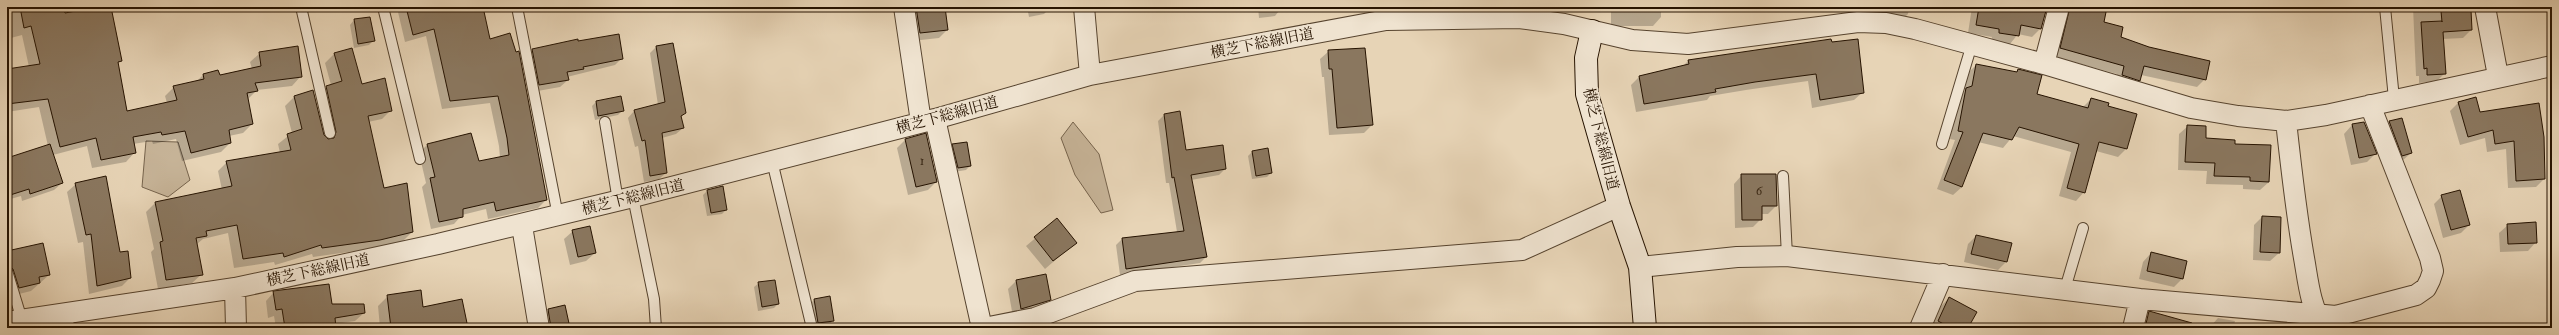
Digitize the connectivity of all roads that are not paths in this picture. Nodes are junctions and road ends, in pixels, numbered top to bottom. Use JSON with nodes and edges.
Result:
{"nodes":[{"id":1,"x":302,"y":7,"type":"edge"},
{"id":2,"x":383,"y":7,"type":"edge"},
{"id":3,"x":517,"y":7,"type":"edge"},
{"id":4,"x":904,"y":7,"type":"edge"},
{"id":5,"x":1084,"y":7,"type":"edge"},
{"id":6,"x":2059,"y":7,"type":"edge"},
{"id":7,"x":2384,"y":7,"type":"edge"},
{"id":8,"x":2485,"y":7,"type":"edge"},
{"id":9,"x":1386,"y":13,"type":"edge"},
{"id":10,"x":1592,"y":31,"type":"junction"},
{"id":11,"x":1972,"y":44,"type":"junction"},
{"id":12,"x":2044,"y":64,"type":"junction"},
{"id":13,"x":2552,"y":66,"type":"edge"},
{"id":14,"x":1090,"y":75,"type":"junction"},
{"id":15,"x":2498,"y":76,"type":"junction"},
{"id":16,"x":2394,"y":99,"type":"junction"},
{"id":17,"x":2370,"y":105,"type":"junction"},
{"id":18,"x":928,"y":120,"type":"junction"},
{"id":19,"x":2286,"y":121,"type":"junction"},
{"id":20,"x":605,"y":122,"type":"dead end"},
{"id":21,"x":330,"y":133,"type":"dead end"},
{"id":22,"x":1942,"y":144,"type":"dead end"},
{"id":23,"x":420,"y":158,"type":"dead end"},
{"id":24,"x":772,"y":161,"type":"junction"},
{"id":25,"x":1783,"y":176,"type":"dead end"},
{"id":26,"x":625,"y":199,"type":"junction"},
{"id":27,"x":1619,"y":206,"type":"junction"},
{"id":28,"x":558,"y":216,"type":"junction"},
{"id":29,"x":522,"y":226,"type":"junction"},
{"id":30,"x":2083,"y":228,"type":"dead end"},
{"id":31,"x":1787,"y":256,"type":"junction"},
{"id":32,"x":1640,"y":267,"type":"junction"},
{"id":33,"x":7,"y":271,"type":"edge"},
{"id":34,"x":1943,"y":274,"type":"junction"},
{"id":35,"x":235,"y":288,"type":"junction"},
{"id":36,"x":2065,"y":289,"type":"junction"},
{"id":37,"x":2140,"y":299,"type":"junction"},
{"id":38,"x":15,"y":321,"type":"edge"},
{"id":39,"x":69,"y":321,"type":"edge"},
{"id":40,"x":2320,"y":321,"type":"edge"},
{"id":41,"x":236,"y":328,"type":"edge"},
{"id":42,"x":540,"y":328,"type":"edge"},
{"id":43,"x":656,"y":328,"type":"edge"},
{"id":44,"x":812,"y":328,"type":"edge"},
{"id":45,"x":983,"y":328,"type":"edge"},
{"id":46,"x":1645,"y":328,"type":"edge"},
{"id":47,"x":1920,"y":328,"type":"edge"},
{"id":48,"x":2132,"y":328,"type":"edge"}],
"edges":[{"from":1,"to":21,"type":"lane"},
{"from":2,"to":23,"type":"lane"},
{"from":3,"to":28,"type":"lane"},
{"from":4,"to":18,"type":"street"},
{"from":5,"to":14,"type":"street"},
{"from":6,"to":12,"type":"street"},
{"from":7,"to":16,"type":"lane"},
{"from":8,"to":15,"type":"street"},
{"from":9,"to":10,"type":"street","name":"横芝下総線旧道"},
{"from":9,"to":14,"type":"street","name":"横芝下総線旧道"},
{"from":10,"to":11,"type":"street"},
{"from":10,"to":27,"type":"street","name":"横芝下総線旧道"},
{"from":11,"to":12,"type":"street"},
{"from":11,"to":22,"type":"lane"},
{"from":12,"to":19,"type":"street"},
{"from":13,"to":15,"type":"street"},
{"from":14,"to":18,"type":"street","name":"横芝下総線旧道"},
{"from":15,"to":16,"type":"street"},
{"from":16,"to":17,"type":"street"},
{"from":17,"to":19,"type":"street"},
{"from":17,"to":40,"type":"street"},
{"from":18,"to":24,"type":"street","name":"横芝下総線旧道"},
{"from":18,"to":45,"type":"street"},
{"from":19,"to":40,"type":"street"},
{"from":20,"to":26,"type":"lane"},
{"from":24,"to":26,"type":"street","name":"横芝下総線旧道"},
{"from":24,"to":44,"type":"lane"},
{"from":25,"to":31,"type":"lane"},
{"from":26,"to":28,"type":"street","name":"横芝下総線旧道"},
{"from":26,"to":43,"type":"lane"},
{"from":27,"to":32,"type":"street","name":"横芝下総線旧道"},
{"from":27,"to":45,"type":"street"},
{"from":28,"to":29,"type":"street","name":"横芝下総線旧道"},
{"from":29,"to":35,"type":"street","name":"横芝下総線旧道"},
{"from":29,"to":42,"type":"street"},
{"from":30,"to":36,"type":"lane"},
{"from":31,"to":32,"type":"street"},
{"from":31,"to":34,"type":"street"},
{"from":32,"to":46,"type":"street","name":"横芝下総線旧道"},
{"from":33,"to":38,"type":"lane"},
{"from":34,"to":36,"type":"street"},
{"from":34,"to":47,"type":"street"},
{"from":35,"to":39,"type":"street","name":"横芝下総線旧道"},
{"from":35,"to":41,"type":"street"},
{"from":36,"to":37,"type":"street"},
{"from":37,"to":40,"type":"street"},
{"from":37,"to":48,"type":"street"},
{"from":38,"to":39,"type":"street","name":"横芝下総線旧道"}]}
